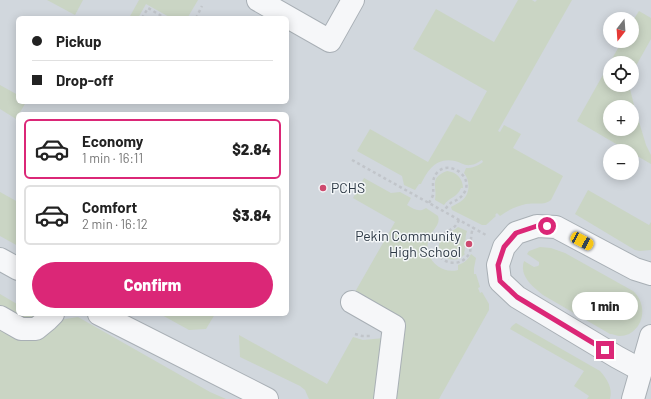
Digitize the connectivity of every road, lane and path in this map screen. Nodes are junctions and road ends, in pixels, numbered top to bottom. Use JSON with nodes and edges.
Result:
{"nodes":[{"id":1,"x":258,"y":0,"type":"edge"},
{"id":2,"x":353,"y":0,"type":"edge"},
{"id":3,"x":202,"y":6,"type":"dead end"},
{"id":4,"x":143,"y":16,"type":"edge"},
{"id":5,"x":162,"y":16,"type":"edge"},
{"id":6,"x":197,"y":16,"type":"edge"},
{"id":7,"x":286,"y":16,"type":"edge"},
{"id":8,"x":289,"y":18,"type":"edge"},
{"id":9,"x":352,"y":160,"type":"dead end"},
{"id":10,"x":429,"y":203,"type":"junction"},
{"id":11,"x":444,"y":211,"type":"junction"},
{"id":12,"x":459,"y":220,"type":"junction"},
{"id":13,"x":473,"y":227,"type":"junction"},
{"id":14,"x":486,"y":235,"type":"dead end"},
{"id":15,"x":0,"y":259,"type":"edge"},
{"id":16,"x":16,"y":268,"type":"edge"},
{"id":17,"x":651,"y":274,"type":"edge"},
{"id":18,"x":352,"y":302,"type":"dead end"},
{"id":19,"x":51,"y":316,"type":"edge"},
{"id":20,"x":103,"y":316,"type":"edge"},
{"id":21,"x":0,"y":317,"type":"edge"},
{"id":22,"x":651,"y":336,"type":"edge"},
{"id":23,"x":641,"y":370,"type":"junction"},
{"id":24,"x":267,"y":399,"type":"edge"},
{"id":25,"x":385,"y":399,"type":"edge"},
{"id":26,"x":633,"y":399,"type":"edge"}],
"edges":[{"from":1,"to":7,"type":"street"},
{"from":2,"to":8,"type":"street"},
{"from":3,"to":6,"type":"path"},
{"from":4,"to":5,"type":"path"},
{"from":9,"to":10,"type":"path"},
{"from":10,"to":11,"type":"path"},
{"from":10,"to":11,"type":"path"},
{"from":11,"to":12,"type":"path"},
{"from":12,"to":13,"type":"path"},
{"from":12,"to":13,"type":"path"},
{"from":13,"to":14,"type":"path"},
{"from":15,"to":16,"type":"street"},
{"from":17,"to":23,"type":"street"},
{"from":18,"to":25,"type":"street"},
{"from":19,"to":21,"type":"street"},
{"from":20,"to":24,"type":"street"},
{"from":22,"to":23,"type":"street"},
{"from":23,"to":26,"type":"street"}]}
